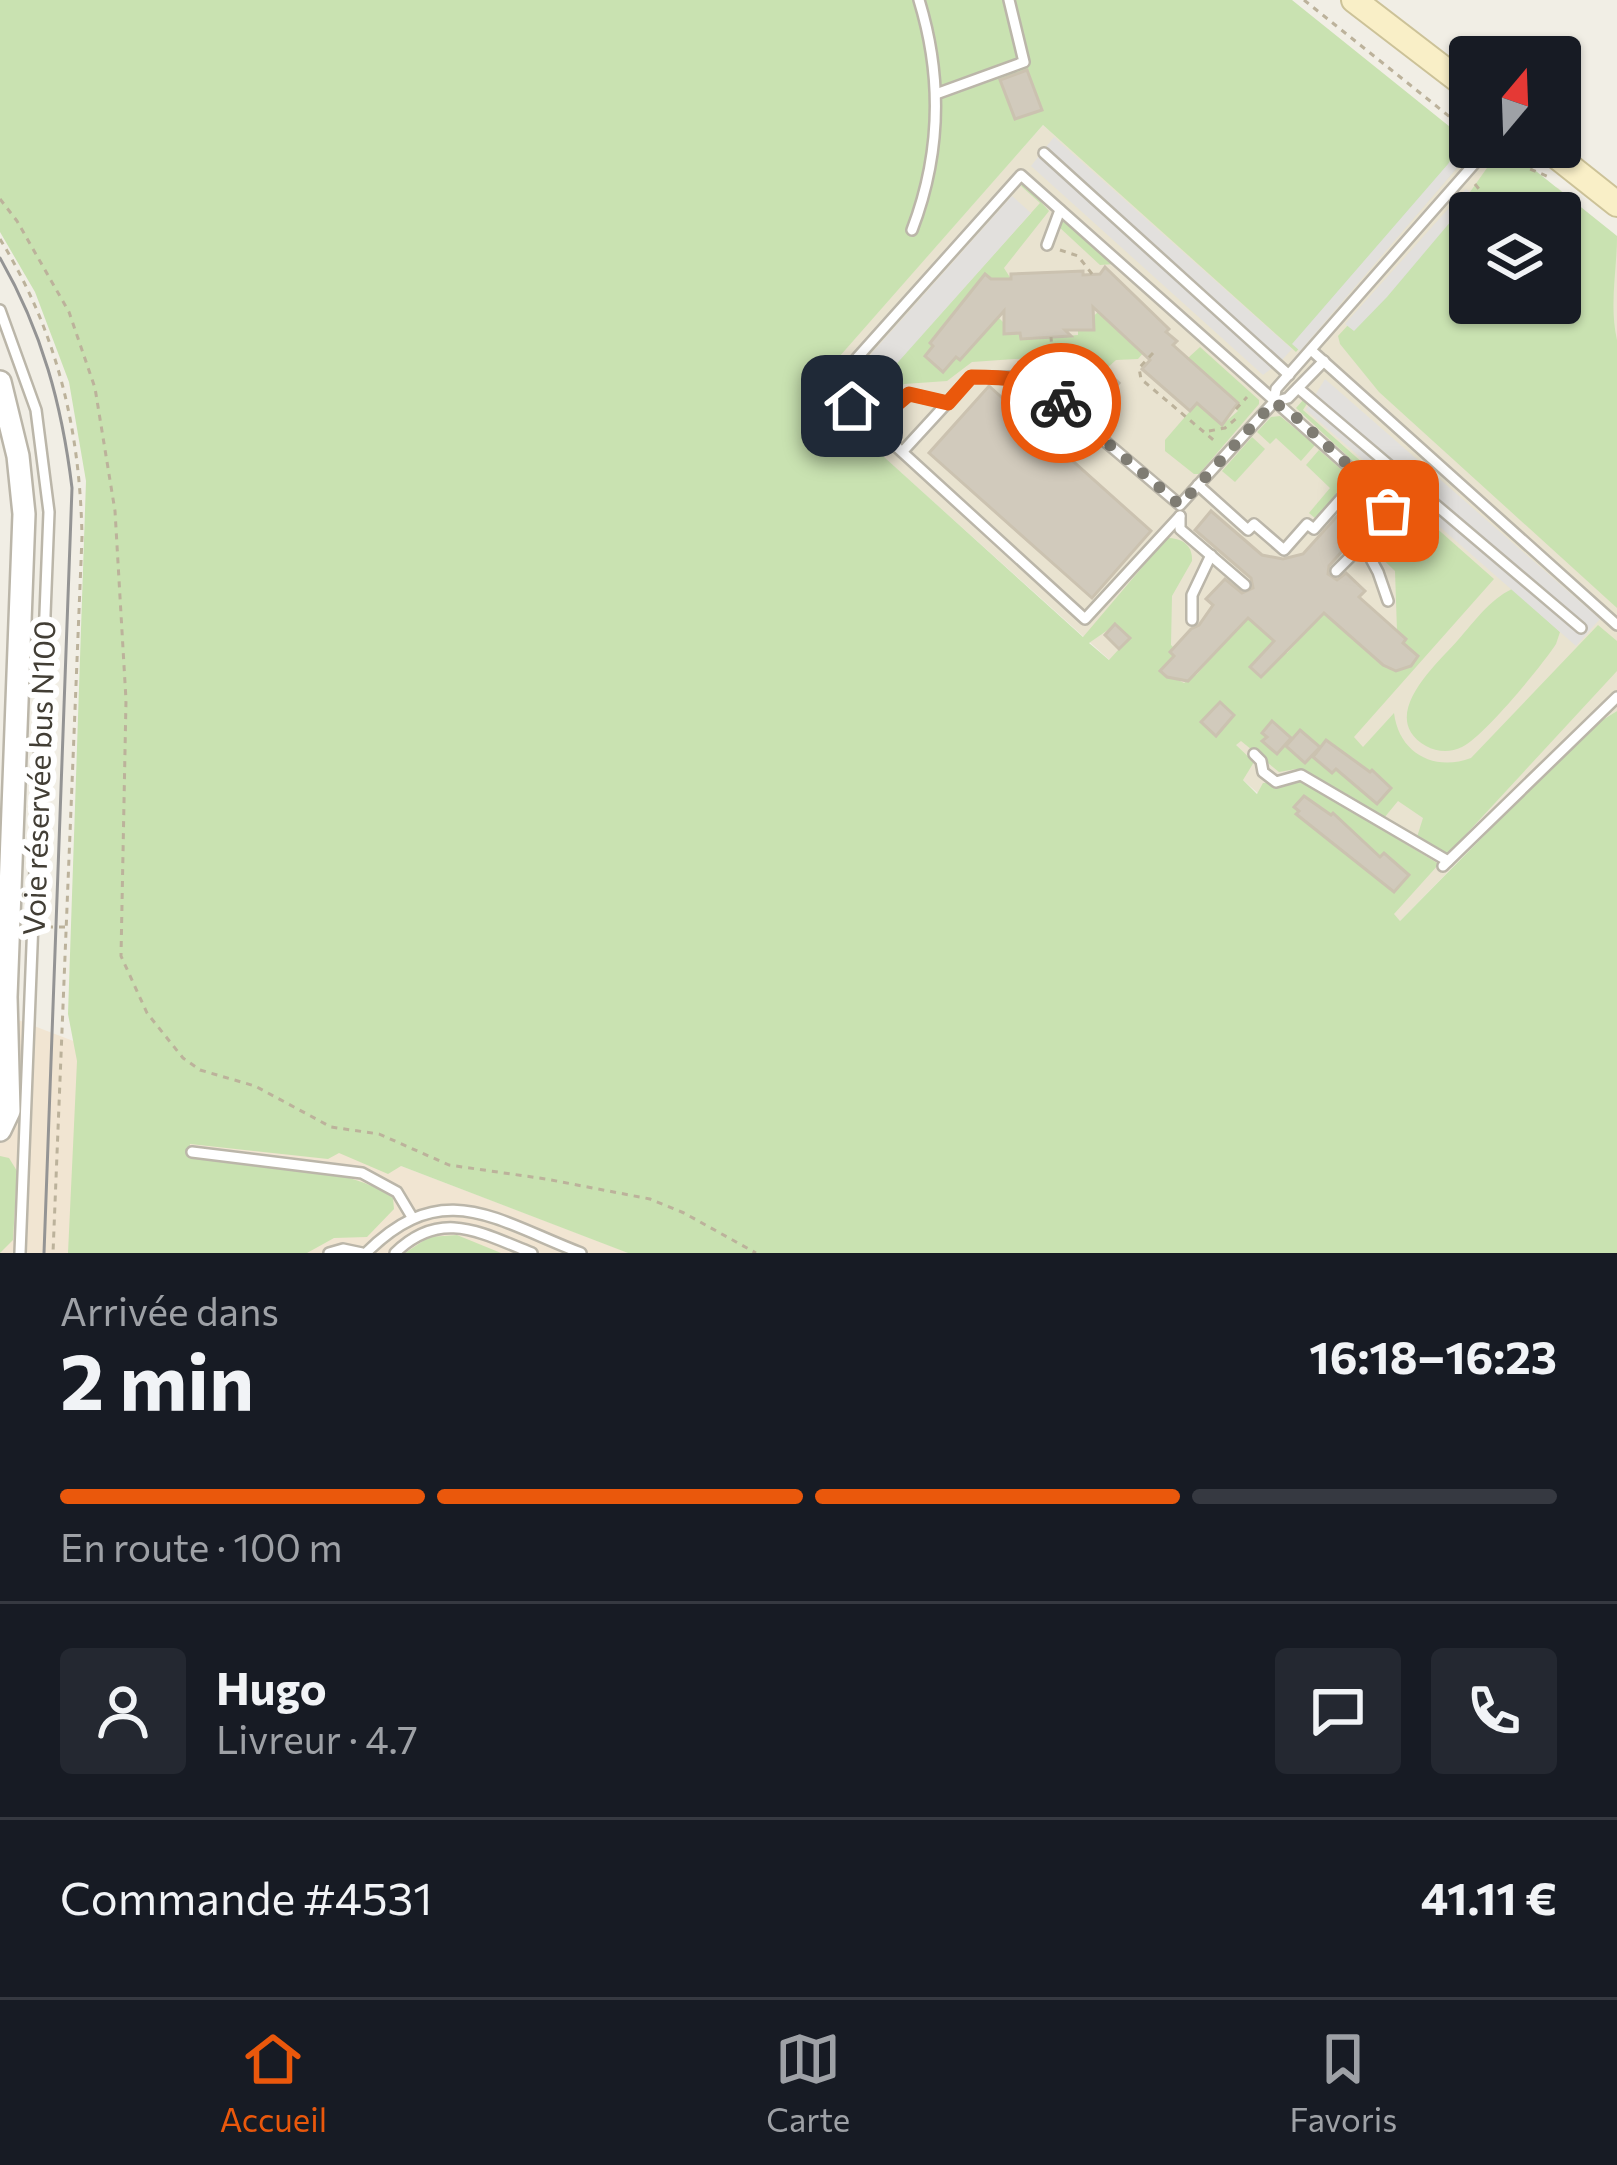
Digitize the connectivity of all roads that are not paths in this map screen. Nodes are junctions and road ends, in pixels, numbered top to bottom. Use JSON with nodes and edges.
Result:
{"nodes":[{"id":1,"x":919,"y":0,"type":"edge"},
{"id":2,"x":1010,"y":0,"type":"edge"},
{"id":3,"x":1354,"y":0,"type":"edge"},
{"id":4,"x":1449,"y":73,"type":"edge"},
{"id":5,"x":936,"y":94,"type":"junction"},
{"id":6,"x":1044,"y":153,"type":"dead end"},
{"id":7,"x":1470,"y":168,"type":"edge"},
{"id":8,"x":1572,"y":168,"type":"edge"},
{"id":9,"x":1617,"y":204,"type":"edge"},
{"id":10,"x":1060,"y":210,"type":"junction"},
{"id":11,"x":912,"y":230,"type":"dead end"},
{"id":12,"x":1047,"y":245,"type":"road end"},
{"id":13,"x":0,"y":310,"type":"edge"},
{"id":14,"x":1311,"y":350,"type":"junction"},
{"id":15,"x":1324,"y":362,"type":"junction"},
{"id":16,"x":1289,"y":375,"type":"junction"},
{"id":17,"x":0,"y":382,"type":"edge"},
{"id":18,"x":1298,"y":388,"type":"junction"},
{"id":19,"x":1274,"y":402,"type":"junction"},
{"id":20,"x":948,"y":403,"type":"junction"},
{"id":21,"x":873,"y":424,"type":"junction"},
{"id":22,"x":903,"y":451,"type":"junction"},
{"id":23,"x":1361,"y":476,"type":"junction"},
{"id":24,"x":1198,"y":485,"type":"junction"},
{"id":25,"x":1180,"y":510,"type":"junction"},
{"id":26,"x":1363,"y":544,"type":"junction"},
{"id":27,"x":1211,"y":555,"type":"junction"},
{"id":28,"x":1336,"y":571,"type":"dead end"},
{"id":29,"x":1244,"y":585,"type":"dead end"},
{"id":30,"x":1388,"y":601,"type":"dead end"},
{"id":31,"x":1192,"y":620,"type":"dead end"},
{"id":32,"x":1617,"y":626,"type":"edge"},
{"id":33,"x":1581,"y":628,"type":"dead end"},
{"id":34,"x":1617,"y":697,"type":"edge"},
{"id":35,"x":1254,"y":754,"type":"dead end"},
{"id":36,"x":4,"y":918,"type":"edge"},
{"id":37,"x":3,"y":996,"type":"edge"},
{"id":38,"x":6,"y":1039,"type":"junction"},
{"id":39,"x":0,"y":1072,"type":"edge"},
{"id":40,"x":0,"y":1130,"type":"edge"},
{"id":41,"x":192,"y":1152,"type":"dead end"},
{"id":42,"x":412,"y":1217,"type":"junction"},
{"id":43,"x":20,"y":1253,"type":"edge"},
{"id":44,"x":329,"y":1253,"type":"edge"},
{"id":45,"x":364,"y":1253,"type":"edge"},
{"id":46,"x":395,"y":1253,"type":"edge"},
{"id":47,"x":532,"y":1253,"type":"edge"},
{"id":48,"x":580,"y":1253,"type":"edge"}],
"edges":[{"from":1,"to":5,"type":"lane"},
{"from":2,"to":5,"type":"lane"},
{"from":3,"to":4,"type":"main road"},
{"from":5,"to":11,"type":"lane"},
{"from":6,"to":16,"type":"lane"},
{"from":7,"to":14,"type":"lane"},
{"from":8,"to":9,"type":"main road"},
{"from":10,"to":12,"type":"lane"},
{"from":10,"to":19,"type":"lane"},
{"from":10,"to":21,"type":"lane"},
{"from":13,"to":43,"type":"lane","name":"Voie réservée bus N100"},
{"from":14,"to":15,"type":"lane"},
{"from":14,"to":16,"type":"lane"},
{"from":15,"to":18,"type":"lane"},
{"from":15,"to":32,"type":"lane"},
{"from":16,"to":19,"type":"lane"},
{"from":17,"to":36,"type":"street"},
{"from":18,"to":19,"type":"lane"},
{"from":18,"to":33,"type":"lane"},
{"from":19,"to":23,"type":"lane"},
{"from":19,"to":24,"type":"lane"},
{"from":20,"to":21,"type":"lane"},
{"from":20,"to":22,"type":"lane"},
{"from":20,"to":25,"type":"lane"},
{"from":21,"to":22,"type":"lane"},
{"from":22,"to":25,"type":"lane"},
{"from":23,"to":24,"type":"lane"},
{"from":23,"to":26,"type":"lane"},
{"from":24,"to":25,"type":"lane"},
{"from":25,"to":27,"type":"lane"},
{"from":26,"to":28,"type":"lane"},
{"from":26,"to":30,"type":"lane"},
{"from":27,"to":29,"type":"lane"},
{"from":27,"to":31,"type":"lane"},
{"from":34,"to":35,"type":"lane"},
{"from":36,"to":37,"type":"street"},
{"from":37,"to":38,"type":"street"},
{"from":38,"to":39,"type":"street"},
{"from":38,"to":40,"type":"street"},
{"from":41,"to":42,"type":"lane"},
{"from":42,"to":45,"type":"lane"},
{"from":42,"to":48,"type":"lane"},
{"from":44,"to":45,"type":"lane"},
{"from":46,"to":47,"type":"lane"}]}
